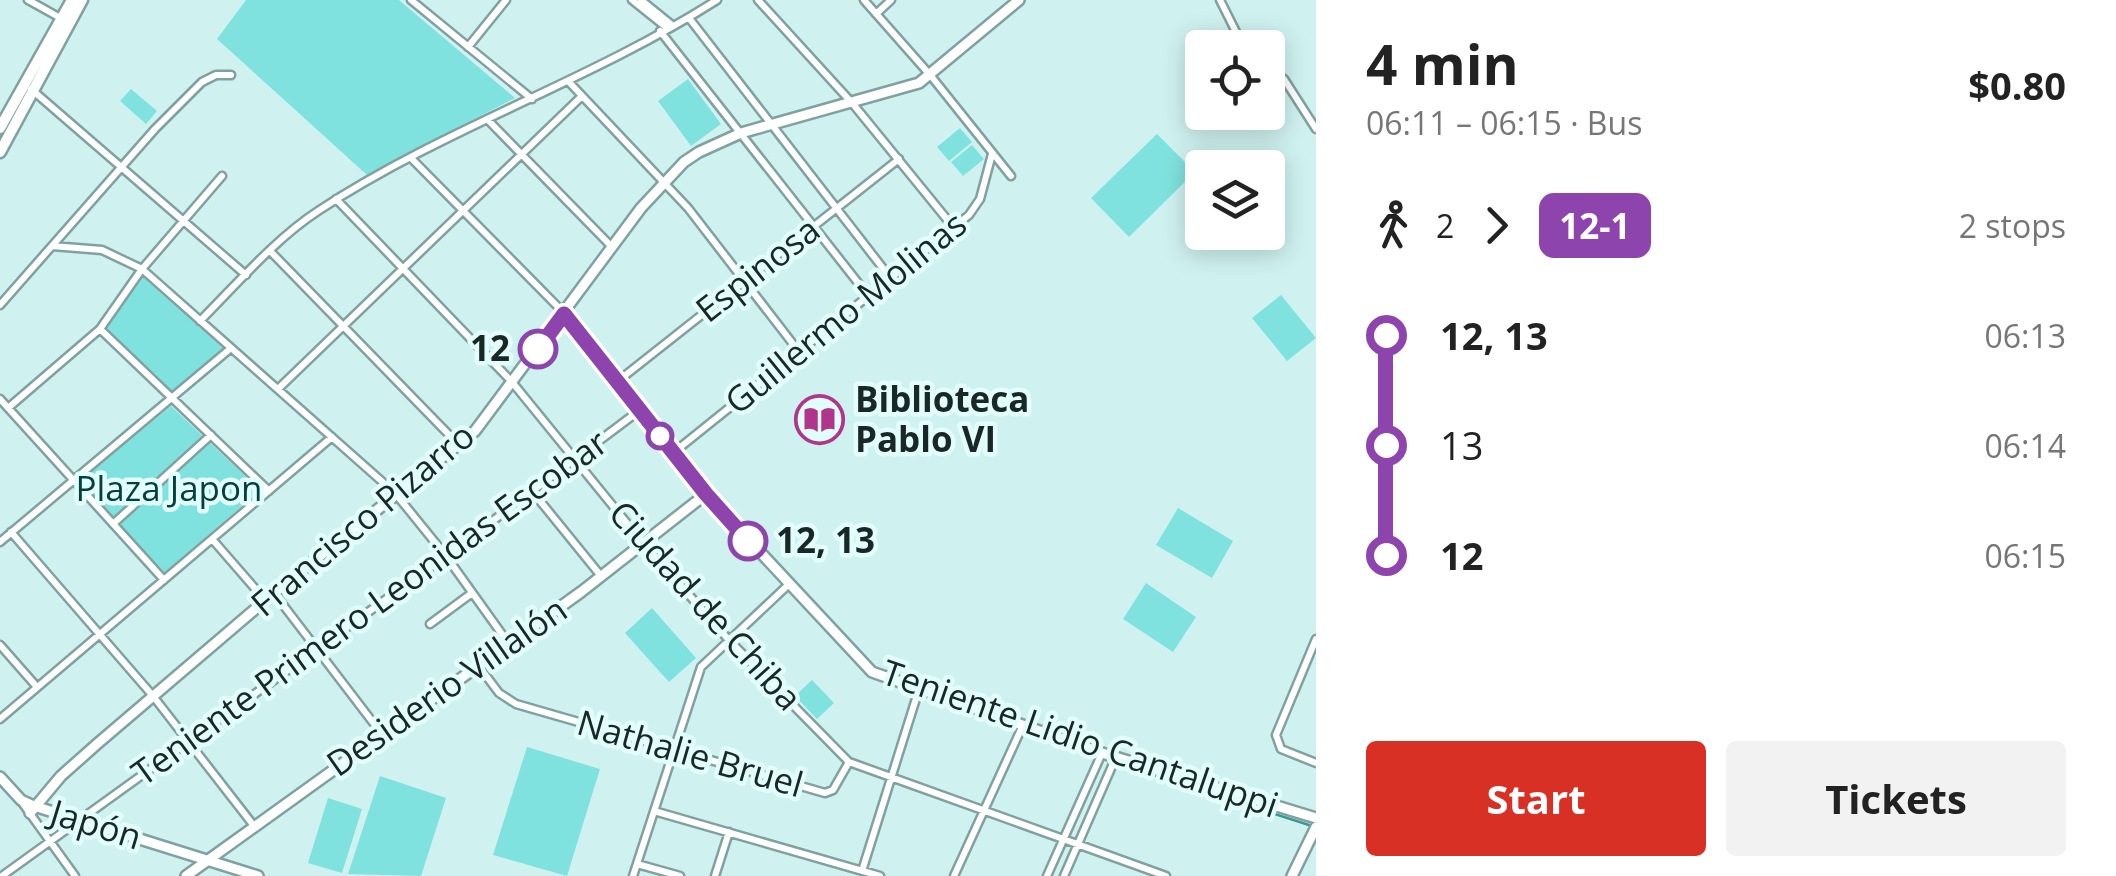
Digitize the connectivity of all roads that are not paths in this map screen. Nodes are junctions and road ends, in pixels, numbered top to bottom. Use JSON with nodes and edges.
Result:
{"nodes":[{"id":1,"x":28,"y":0,"type":"edge"},
{"id":2,"x":72,"y":0,"type":"edge"},
{"id":3,"x":82,"y":0,"type":"edge"},
{"id":4,"x":410,"y":0,"type":"edge"},
{"id":5,"x":506,"y":0,"type":"edge"},
{"id":6,"x":632,"y":0,"type":"edge"},
{"id":7,"x":641,"y":0,"type":"edge"},
{"id":8,"x":718,"y":0,"type":"edge"},
{"id":9,"x":758,"y":0,"type":"edge"},
{"id":10,"x":864,"y":0,"type":"edge"},
{"id":11,"x":892,"y":0,"type":"edge"},
{"id":12,"x":1019,"y":0,"type":"edge"},
{"id":13,"x":1220,"y":0,"type":"edge"},
{"id":14,"x":876,"y":14,"type":"junction"},
{"id":15,"x":689,"y":18,"type":"junction"},
{"id":16,"x":66,"y":21,"type":"junction"},
{"id":17,"x":666,"y":28,"type":"junction"},
{"id":18,"x":1235,"y":30,"type":"edge"},
{"id":19,"x":468,"y":47,"type":"junction"},
{"id":20,"x":231,"y":76,"type":"dead end"},
{"id":21,"x":931,"y":76,"type":"junction"},
{"id":22,"x":1285,"y":81,"type":"edge"},
{"id":23,"x":569,"y":82,"type":"junction"},
{"id":24,"x":29,"y":87,"type":"junction"},
{"id":25,"x":582,"y":96,"type":"junction"},
{"id":26,"x":532,"y":99,"type":"junction"},
{"id":27,"x":853,"y":104,"type":"junction"},
{"id":28,"x":487,"y":119,"type":"junction"},
{"id":29,"x":772,"y":126,"type":"junction"},
{"id":30,"x":0,"y":128,"type":"edge"},
{"id":31,"x":1316,"y":129,"type":"edge"},
{"id":32,"x":741,"y":134,"type":"junction"},
{"id":33,"x":0,"y":152,"type":"edge"},
{"id":34,"x":522,"y":154,"type":"junction"},
{"id":35,"x":992,"y":154,"type":"junction"},
{"id":36,"x":410,"y":158,"type":"junction"},
{"id":37,"x":899,"y":159,"type":"junction"},
{"id":38,"x":122,"y":167,"type":"junction"},
{"id":39,"x":222,"y":176,"type":"dead end"},
{"id":40,"x":1011,"y":176,"type":"dead end"},
{"id":41,"x":664,"y":181,"type":"junction"},
{"id":42,"x":336,"y":200,"type":"junction"},
{"id":43,"x":836,"y":208,"type":"junction"},
{"id":44,"x":462,"y":210,"type":"junction"},
{"id":45,"x":184,"y":222,"type":"junction"},
{"id":46,"x":814,"y":226,"type":"junction"},
{"id":47,"x":954,"y":228,"type":"junction"},
{"id":48,"x":52,"y":246,"type":"junction"},
{"id":49,"x":612,"y":248,"type":"junction"},
{"id":50,"x":271,"y":252,"type":"junction"},
{"id":51,"x":403,"y":266,"type":"junction"},
{"id":52,"x":142,"y":269,"type":"junction"},
{"id":53,"x":246,"y":275,"type":"junction"},
{"id":54,"x":892,"y":280,"type":"junction"},
{"id":55,"x":744,"y":282,"type":"junction"},
{"id":56,"x":870,"y":298,"type":"junction"},
{"id":57,"x":0,"y":305,"type":"edge"},
{"id":58,"x":564,"y":314,"type":"junction"},
{"id":59,"x":200,"y":321,"type":"junction"},
{"id":60,"x":344,"y":323,"type":"junction"},
{"id":61,"x":100,"y":330,"type":"junction"},
{"id":62,"x":231,"y":348,"type":"junction"},
{"id":63,"x":800,"y":354,"type":"junction"},
{"id":64,"x":618,"y":381,"type":"junction"},
{"id":65,"x":512,"y":382,"type":"junction"},
{"id":66,"x":278,"y":389,"type":"junction"},
{"id":67,"x":172,"y":398,"type":"junction"},
{"id":68,"x":0,"y":399,"type":"edge"},
{"id":69,"x":8,"y":408,"type":"junction"},
{"id":70,"x":640,"y":410,"type":"junction"},
{"id":71,"x":210,"y":435,"type":"junction"},
{"id":72,"x":332,"y":437,"type":"junction"},
{"id":73,"x":457,"y":443,"type":"junction"},
{"id":74,"x":673,"y":453,"type":"junction"},
{"id":75,"x":576,"y":459,"type":"junction"},
{"id":76,"x":73,"y":480,"type":"junction"},
{"id":77,"x":269,"y":491,"type":"junction"},
{"id":78,"x":532,"y":491,"type":"junction"},
{"id":79,"x":395,"y":494,"type":"junction"},
{"id":80,"x":706,"y":494,"type":"junction"},
{"id":81,"x":113,"y":524,"type":"junction"},
{"id":82,"x":11,"y":532,"type":"junction"},
{"id":83,"x":212,"y":540,"type":"junction"},
{"id":84,"x":0,"y":542,"type":"edge"},
{"id":85,"x":643,"y":542,"type":"junction"},
{"id":86,"x":446,"y":556,"type":"junction"},
{"id":87,"x":600,"y":576,"type":"junction"},
{"id":88,"x":164,"y":580,"type":"junction"},
{"id":89,"x":788,"y":585,"type":"junction"},
{"id":90,"x":472,"y":592,"type":"junction"},
{"id":91,"x":274,"y":593,"type":"junction"},
{"id":92,"x":265,"y":600,"type":"junction"},
{"id":93,"x":430,"y":624,"type":"dead end"},
{"id":94,"x":99,"y":634,"type":"junction"},
{"id":95,"x":728,"y":639,"type":"junction"},
{"id":96,"x":1316,"y":639,"type":"edge"},
{"id":97,"x":509,"y":644,"type":"junction"},
{"id":98,"x":0,"y":646,"type":"edge"},
{"id":99,"x":318,"y":648,"type":"junction"},
{"id":100,"x":478,"y":665,"type":"junction"},
{"id":101,"x":37,"y":687,"type":"junction"},
{"id":102,"x":919,"y":690,"type":"junction"},
{"id":103,"x":153,"y":696,"type":"junction"},
{"id":104,"x":0,"y":719,"type":"edge"},
{"id":105,"x":1023,"y":725,"type":"junction"},
{"id":106,"x":381,"y":733,"type":"junction"},
{"id":107,"x":188,"y":740,"type":"junction"},
{"id":108,"x":674,"y":750,"type":"junction"},
{"id":109,"x":1102,"y":753,"type":"junction"},
{"id":110,"x":1116,"y":757,"type":"junction"},
{"id":111,"x":849,"y":762,"type":"junction"},
{"id":112,"x":1316,"y":764,"type":"edge"},
{"id":113,"x":0,"y":776,"type":"edge"},
{"id":114,"x":890,"y":778,"type":"junction"},
{"id":115,"x":32,"y":809,"type":"junction"},
{"id":116,"x":654,"y":810,"type":"junction"},
{"id":117,"x":982,"y":812,"type":"junction"},
{"id":118,"x":1316,"y":818,"type":"edge"},
{"id":119,"x":81,"y":820,"type":"junction"},
{"id":120,"x":254,"y":826,"type":"junction"},
{"id":121,"x":1316,"y":827,"type":"edge"},
{"id":122,"x":729,"y":832,"type":"junction"},
{"id":123,"x":50,"y":840,"type":"junction"},
{"id":124,"x":1062,"y":841,"type":"junction"},
{"id":125,"x":1078,"y":846,"type":"junction"},
{"id":126,"x":208,"y":860,"type":"junction"},
{"id":127,"x":637,"y":864,"type":"junction"},
{"id":128,"x":846,"y":866,"type":"junction"},
{"id":129,"x":862,"y":871,"type":"junction"},
{"id":130,"x":2,"y":876,"type":"edge"},
{"id":131,"x":75,"y":876,"type":"edge"},
{"id":132,"x":186,"y":876,"type":"edge"},
{"id":133,"x":258,"y":876,"type":"edge"},
{"id":134,"x":633,"y":876,"type":"edge"},
{"id":135,"x":680,"y":876,"type":"edge"},
{"id":136,"x":716,"y":876,"type":"edge"},
{"id":137,"x":842,"y":876,"type":"edge"},
{"id":138,"x":880,"y":876,"type":"edge"},
{"id":139,"x":954,"y":876,"type":"edge"},
{"id":140,"x":1047,"y":876,"type":"edge"},
{"id":141,"x":1064,"y":876,"type":"edge"},
{"id":142,"x":1166,"y":876,"type":"edge"},
{"id":143,"x":1292,"y":876,"type":"edge"}],
"edges":[{"from":1,"to":16,"type":"street"},
{"from":2,"to":16,"type":"main road"},
{"from":3,"to":16,"type":"main road"},
{"from":4,"to":19,"type":"street"},
{"from":5,"to":19,"type":"street"},
{"from":6,"to":17,"type":"street"},
{"from":7,"to":17,"type":"street"},
{"from":8,"to":15,"type":"street"},
{"from":9,"to":27,"type":"street"},
{"from":10,"to":14,"type":"street"},
{"from":11,"to":14,"type":"street"},
{"from":12,"to":21,"type":"street","name":"Francisco Pizarro"},
{"from":13,"to":18,"type":"street"},
{"from":14,"to":21,"type":"street"},
{"from":15,"to":17,"type":"street"},
{"from":15,"to":29,"type":"street"},
{"from":16,"to":24,"type":"main road"},
{"from":17,"to":23,"type":"street"},
{"from":17,"to":32,"type":"street"},
{"from":19,"to":26,"type":"street"},
{"from":20,"to":38,"type":"street"},
{"from":21,"to":27,"type":"street","name":"Francisco Pizarro"},
{"from":21,"to":35,"type":"street"},
{"from":22,"to":31,"type":"street"},
{"from":23,"to":25,"type":"street"},
{"from":23,"to":26,"type":"street"},
{"from":24,"to":30,"type":"main road"},
{"from":24,"to":33,"type":"main road"},
{"from":24,"to":38,"type":"street"},
{"from":25,"to":34,"type":"street"},
{"from":25,"to":41,"type":"street"},
{"from":26,"to":28,"type":"street"},
{"from":27,"to":29,"type":"street","name":"Francisco Pizarro"},
{"from":27,"to":37,"type":"street"},
{"from":28,"to":34,"type":"street"},
{"from":28,"to":36,"type":"street"},
{"from":29,"to":32,"type":"street","name":"Francisco Pizarro"},
{"from":29,"to":43,"type":"street"},
{"from":32,"to":41,"type":"street","name":"Francisco Pizarro"},
{"from":32,"to":46,"type":"street"},
{"from":34,"to":44,"type":"street"},
{"from":34,"to":49,"type":"street"},
{"from":35,"to":40,"type":"street"},
{"from":35,"to":47,"type":"street","name":"Guillermo Molinas"},
{"from":36,"to":42,"type":"street"},
{"from":36,"to":44,"type":"street","name":"Teniente Lidio Cantaluppi"},
{"from":37,"to":43,"type":"street","name":"Espinosa"},
{"from":37,"to":47,"type":"street"},
{"from":38,"to":45,"type":"street"},
{"from":38,"to":48,"type":"street"},
{"from":39,"to":45,"type":"street"},
{"from":41,"to":49,"type":"street","name":"Francisco Pizarro"},
{"from":41,"to":55,"type":"street"},
{"from":42,"to":50,"type":"street"},
{"from":42,"to":51,"type":"street","name":"Ciudad de Chiba"},
{"from":43,"to":46,"type":"street","name":"Espinosa"},
{"from":43,"to":54,"type":"street"},
{"from":44,"to":51,"type":"street"},
{"from":44,"to":58,"type":"street","name":"Teniente Lidio Cantaluppi"},
{"from":45,"to":52,"type":"street"},
{"from":45,"to":53,"type":"street"},
{"from":46,"to":55,"type":"street","name":"Espinosa"},
{"from":46,"to":56,"type":"street"},
{"from":47,"to":54,"type":"street","name":"Guillermo Molinas"},
{"from":48,"to":52,"type":"street"},
{"from":48,"to":57,"type":"street"},
{"from":49,"to":58,"type":"street","name":"Francisco Pizarro"},
{"from":50,"to":53,"type":"street"},
{"from":50,"to":60,"type":"street"},
{"from":51,"to":60,"type":"street"},
{"from":51,"to":65,"type":"street","name":"Ciudad de Chiba"},
{"from":52,"to":59,"type":"street"},
{"from":52,"to":61,"type":"street"},
{"from":53,"to":59,"type":"street"},
{"from":54,"to":56,"type":"street","name":"Guillermo Molinas"},
{"from":55,"to":63,"type":"street"},
{"from":55,"to":64,"type":"street","name":"Espinosa"},
{"from":56,"to":63,"type":"street","name":"Guillermo Molinas"},
{"from":58,"to":64,"type":"street","name":"Teniente Lidio Cantaluppi"},
{"from":58,"to":65,"type":"street","name":"Francisco Pizarro"},
{"from":59,"to":62,"type":"street"},
{"from":60,"to":66,"type":"street"},
{"from":60,"to":73,"type":"street"},
{"from":61,"to":67,"type":"street"},
{"from":61,"to":69,"type":"street"},
{"from":62,"to":66,"type":"street"},
{"from":62,"to":67,"type":"street"},
{"from":63,"to":74,"type":"street","name":"Guillermo Molinas"},
{"from":64,"to":70,"type":"street","name":"Teniente Lidio Cantaluppi"},
{"from":65,"to":73,"type":"street","name":"Francisco Pizarro"},
{"from":65,"to":75,"type":"street","name":"Ciudad de Chiba"},
{"from":66,"to":72,"type":"street"},
{"from":67,"to":71,"type":"street"},
{"from":67,"to":76,"type":"street"},
{"from":68,"to":69,"type":"street"},
{"from":69,"to":76,"type":"street"},
{"from":70,"to":74,"type":"street","name":"Teniente Lidio Cantaluppi"},
{"from":70,"to":75,"type":"street","name":"Teniente Primero Leonidas Escobar"},
{"from":71,"to":77,"type":"street"},
{"from":71,"to":81,"type":"street"},
{"from":72,"to":77,"type":"street"},
{"from":72,"to":79,"type":"street"},
{"from":73,"to":79,"type":"street","name":"Francisco Pizarro"},
{"from":74,"to":80,"type":"street","name":"Teniente Lidio Cantaluppi"},
{"from":75,"to":78,"type":"street","name":"Teniente Primero Leonidas Escobar"},
{"from":75,"to":85,"type":"street","name":"Ciudad de Chiba"},
{"from":76,"to":81,"type":"street"},
{"from":76,"to":82,"type":"street"},
{"from":77,"to":83,"type":"street"},
{"from":78,"to":86,"type":"street","name":"Teniente Primero Leonidas Escobar"},
{"from":78,"to":87,"type":"street"},
{"from":79,"to":86,"type":"street"},
{"from":79,"to":91,"type":"street","name":"Francisco Pizarro"},
{"from":80,"to":85,"type":"street","name":"Desiderio Villalón"},
{"from":80,"to":89,"type":"street","name":"Teniente Lidio Cantaluppi"},
{"from":81,"to":88,"type":"street"},
{"from":82,"to":84,"type":"street"},
{"from":82,"to":94,"type":"street"},
{"from":83,"to":88,"type":"street"},
{"from":83,"to":92,"type":"street"},
{"from":85,"to":87,"type":"street","name":"Desiderio Villalón"},
{"from":85,"to":95,"type":"street","name":"Ciudad de Chiba"},
{"from":86,"to":90,"type":"street"},
{"from":86,"to":99,"type":"street","name":"Teniente Primero Leonidas Escobar"},
{"from":87,"to":97,"type":"street","name":"Desiderio Villalón"},
{"from":88,"to":94,"type":"street"},
{"from":89,"to":95,"type":"street"},
{"from":89,"to":102,"type":"street","name":"Teniente Lidio Cantaluppi"},
{"from":90,"to":93,"type":"street"},
{"from":90,"to":97,"type":"street"},
{"from":91,"to":92,"type":"street","name":"Francisco Pizarro"},
{"from":91,"to":99,"type":"street"},
{"from":92,"to":103,"type":"street","name":"Francisco Pizarro"},
{"from":94,"to":101,"type":"street"},
{"from":94,"to":103,"type":"street"},
{"from":95,"to":108,"type":"street"},
{"from":95,"to":111,"type":"street","name":"Ciudad de Chiba"},
{"from":96,"to":112,"type":"street"},
{"from":97,"to":100,"type":"street","name":"Desiderio Villalón"},
{"from":98,"to":101,"type":"street"},
{"from":99,"to":106,"type":"street"},
{"from":99,"to":107,"type":"street","name":"Teniente Primero Leonidas Escobar"},
{"from":100,"to":106,"type":"street","name":"Desiderio Villalón"},
{"from":100,"to":108,"type":"street","name":"Nathalie Bruel"},
{"from":101,"to":104,"type":"street"},
{"from":102,"to":105,"type":"street","name":"Teniente Lidio Cantaluppi"},
{"from":102,"to":114,"type":"street"},
{"from":103,"to":107,"type":"street"},
{"from":103,"to":115,"type":"street","name":"Francisco Pizarro"},
{"from":105,"to":109,"type":"street","name":"Teniente Lidio Cantaluppi"},
{"from":105,"to":117,"type":"street"},
{"from":106,"to":120,"type":"street","name":"Desiderio Villalón"},
{"from":107,"to":119,"type":"street","name":"Teniente Primero Leonidas Escobar"},
{"from":107,"to":120,"type":"street"},
{"from":108,"to":111,"type":"street","name":"Nathalie Bruel"},
{"from":108,"to":116,"type":"street"},
{"from":109,"to":110,"type":"street","name":"Teniente Lidio Cantaluppi"},
{"from":109,"to":124,"type":"street"},
{"from":110,"to":118,"type":"street","name":"Teniente Lidio Cantaluppi"},
{"from":110,"to":125,"type":"street"},
{"from":111,"to":114,"type":"street","name":"Ciudad de Chiba"},
{"from":113,"to":115,"type":"street","name":"Japón"},
{"from":114,"to":117,"type":"street","name":"Ciudad de Chiba"},
{"from":114,"to":129,"type":"street"},
{"from":115,"to":119,"type":"street","name":"Japón"},
{"from":115,"to":123,"type":"street"},
{"from":116,"to":122,"type":"street"},
{"from":116,"to":127,"type":"street"},
{"from":117,"to":124,"type":"street","name":"Ciudad de Chiba"},
{"from":117,"to":139,"type":"street"},
{"from":119,"to":123,"type":"street","name":"Teniente Primero Leonidas Escobar"},
{"from":119,"to":126,"type":"street","name":"Japón"},
{"from":120,"to":126,"type":"street","name":"Desiderio Villalón"},
{"from":121,"to":143,"type":"street"},
{"from":122,"to":128,"type":"street"},
{"from":122,"to":136,"type":"street"},
{"from":123,"to":130,"type":"street","name":"Teniente Primero Leonidas Escobar"},
{"from":123,"to":131,"type":"street"},
{"from":124,"to":125,"type":"street","name":"Ciudad de Chiba"},
{"from":124,"to":140,"type":"street"},
{"from":125,"to":141,"type":"street"},
{"from":125,"to":142,"type":"street","name":"Ciudad de Chiba"},
{"from":126,"to":132,"type":"street","name":"Desiderio Villalón"},
{"from":126,"to":133,"type":"street","name":"Japón"},
{"from":127,"to":134,"type":"street"},
{"from":127,"to":135,"type":"street"},
{"from":128,"to":129,"type":"street"},
{"from":128,"to":137,"type":"street"},
{"from":129,"to":138,"type":"street"}]}
